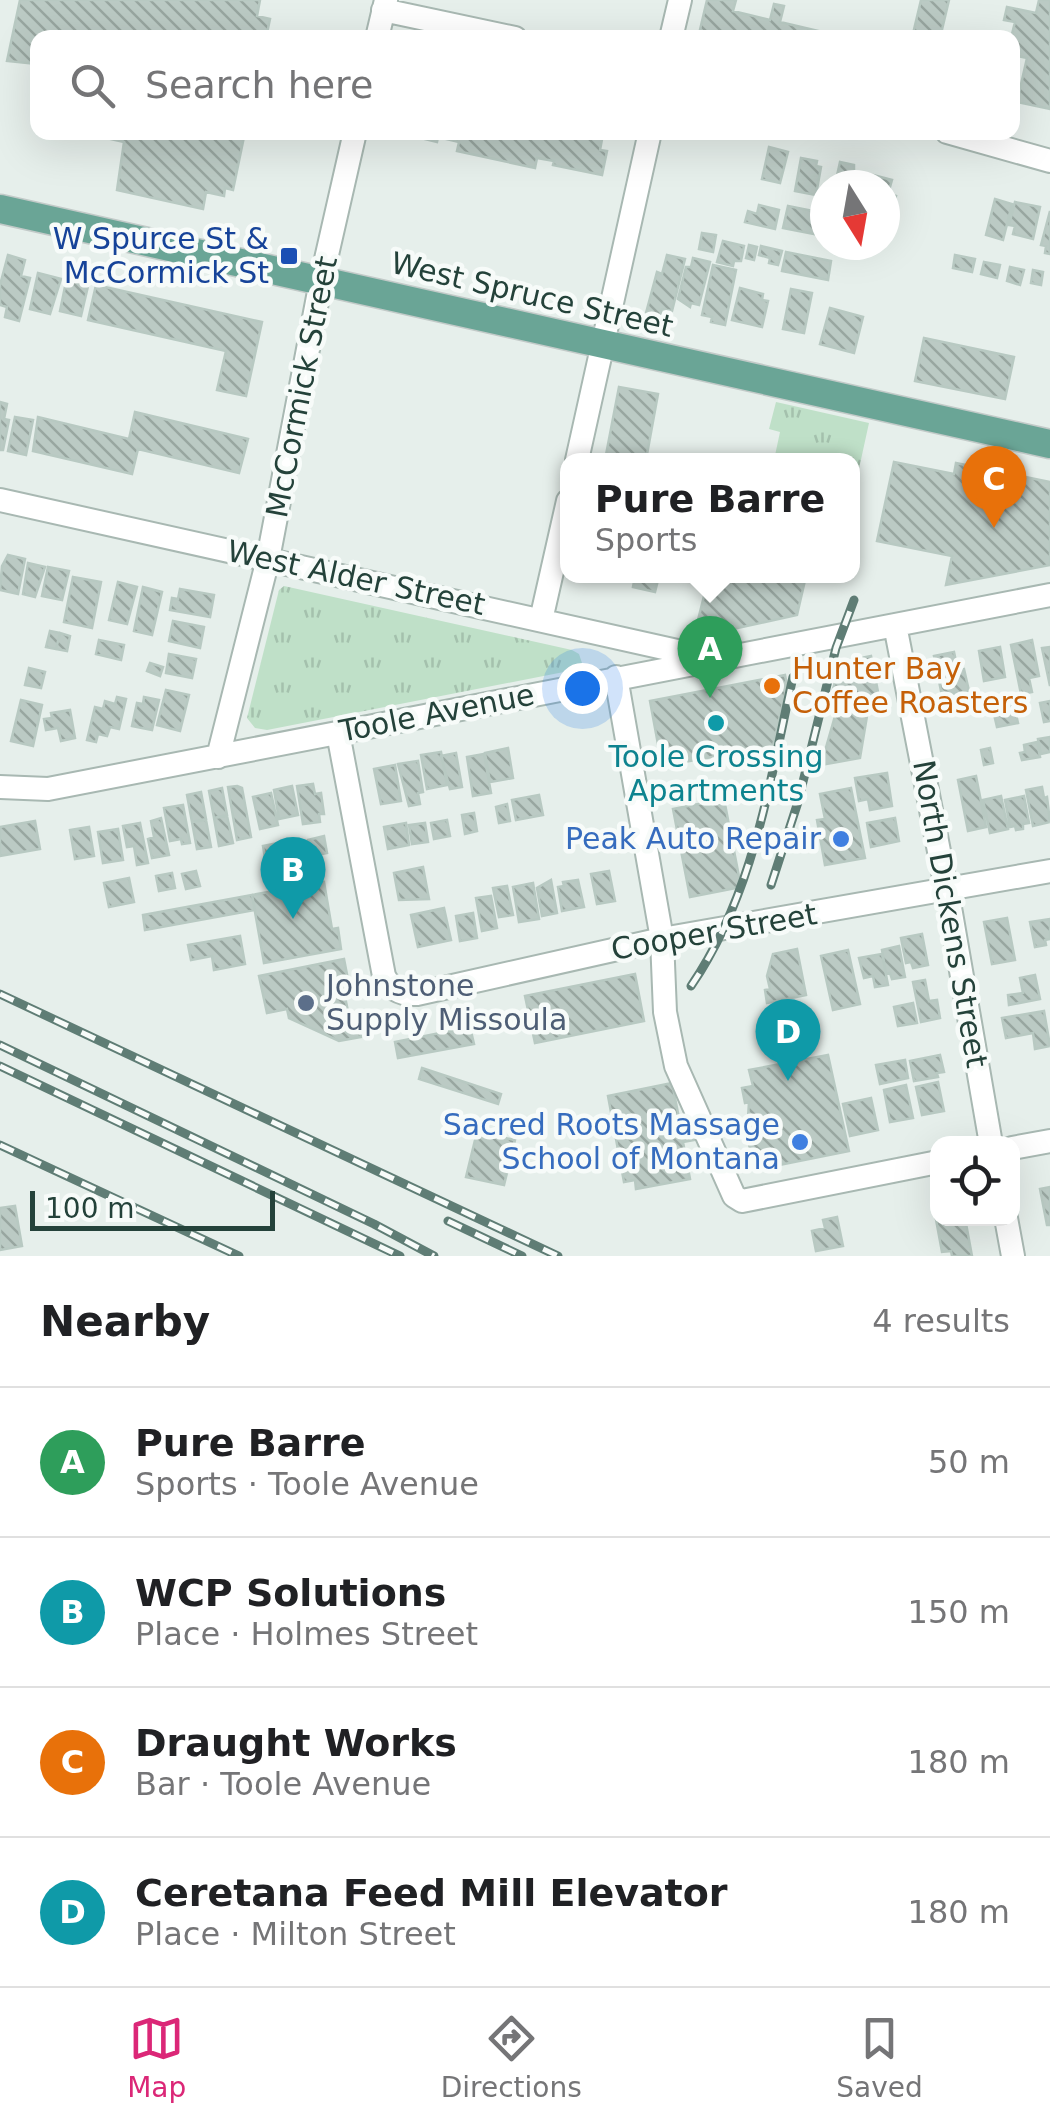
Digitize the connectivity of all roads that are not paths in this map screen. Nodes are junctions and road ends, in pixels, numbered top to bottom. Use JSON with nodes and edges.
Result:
{"nodes":[{"id":1,"x":680,"y":0,"type":"edge"},
{"id":2,"x":384,"y":5,"type":"edge"},
{"id":3,"x":379,"y":30,"type":"edge"},
{"id":4,"x":484,"y":30,"type":"edge"},
{"id":5,"x":673,"y":30,"type":"edge"},
{"id":6,"x":353,"y":140,"type":"edge"},
{"id":7,"x":648,"y":140,"type":"edge"},
{"id":8,"x":975,"y":140,"type":"edge"},
{"id":9,"x":1050,"y":161,"type":"edge"},
{"id":10,"x":0,"y":208,"type":"edge"},
{"id":11,"x":321,"y":280,"type":"junction"},
{"id":12,"x":602,"y":345,"type":"junction"},
{"id":13,"x":1050,"y":444,"type":"edge"},
{"id":14,"x":579,"y":453,"type":"edge"},
{"id":15,"x":0,"y":500,"type":"edge"},
{"id":16,"x":560,"y":536,"type":"edge"},
{"id":17,"x":268,"y":559,"type":"junction"},
{"id":18,"x":1050,"y":595,"type":"edge"},
{"id":19,"x":541,"y":620,"type":"junction"},
{"id":20,"x":895,"y":625,"type":"junction"},
{"id":21,"x":710,"y":659,"type":"junction"},
{"id":22,"x":616,"y":677,"type":"junction"},
{"id":23,"x":338,"y":733,"type":"junction"},
{"id":24,"x":218,"y":757,"type":"junction"},
{"id":25,"x":0,"y":787,"type":"edge"},
{"id":26,"x":1050,"y":870,"type":"edge"},
{"id":27,"x":947,"y":890,"type":"junction"},
{"id":28,"x":662,"y":940,"type":"junction"},
{"id":29,"x":990,"y":1136,"type":"edge"},
{"id":30,"x":1050,"y":1140,"type":"edge"},
{"id":31,"x":1020,"y":1146,"type":"edge"},
{"id":32,"x":930,"y":1164,"type":"edge"},
{"id":33,"x":1007,"y":1226,"type":"edge"},
{"id":34,"x":1013,"y":1256,"type":"edge"}],
"edges":[{"from":1,"to":5,"type":"street"},
{"from":2,"to":3,"type":"street"},
{"from":2,"to":4,"type":"street"},
{"from":6,"to":11,"type":"street","name":"McCormick Street"},
{"from":7,"to":12,"type":"street"},
{"from":8,"to":9,"type":"street"},
{"from":10,"to":11,"type":"main road","name":"West Spruce Street"},
{"from":11,"to":12,"type":"main road","name":"West Spruce Street"},
{"from":11,"to":17,"type":"street","name":"McCormick Street"},
{"from":12,"to":13,"type":"main road","name":"West Spruce Street"},
{"from":12,"to":14,"type":"street"},
{"from":15,"to":17,"type":"street","name":"West Alder Street"},
{"from":16,"to":19,"type":"street"},
{"from":17,"to":19,"type":"street","name":"West Alder Street"},
{"from":17,"to":24,"type":"street","name":"McCormick Street"},
{"from":18,"to":20,"type":"street","name":"Toole Avenue"},
{"from":19,"to":21,"type":"street","name":"West Alder Street"},
{"from":20,"to":21,"type":"street","name":"Toole Avenue"},
{"from":20,"to":27,"type":"street","name":"North Dickens Street"},
{"from":21,"to":22,"type":"street","name":"Toole Avenue"},
{"from":22,"to":23,"type":"street","name":"Toole Avenue"},
{"from":22,"to":28,"type":"street"},
{"from":23,"to":24,"type":"street","name":"Toole Avenue"},
{"from":23,"to":28,"type":"street","name":"Cooper Street"},
{"from":24,"to":25,"type":"street","name":"Toole Avenue"},
{"from":26,"to":27,"type":"street","name":"Cooper Street"},
{"from":27,"to":28,"type":"street","name":"Cooper Street"},
{"from":27,"to":29,"type":"street","name":"North Dickens Street"},
{"from":28,"to":32,"type":"street"},
{"from":30,"to":31,"type":"street"},
{"from":33,"to":34,"type":"street"}]}
